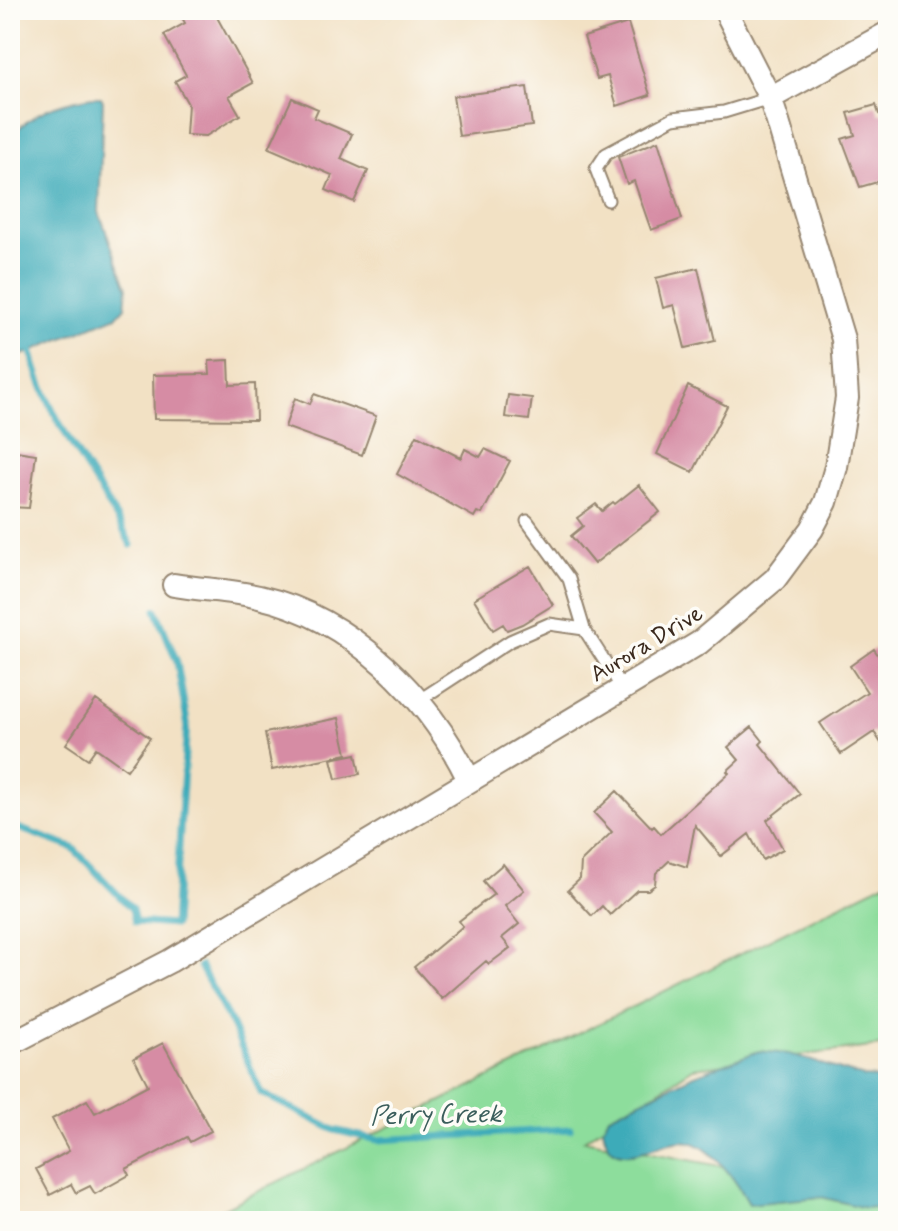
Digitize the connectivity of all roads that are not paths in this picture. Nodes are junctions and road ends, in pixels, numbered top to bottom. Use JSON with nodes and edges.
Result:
{"nodes":[{"id":1,"x":725,"y":10,"type":"edge"},
{"id":2,"x":888,"y":33,"type":"edge"},
{"id":3,"x":770,"y":98,"type":"junction"},
{"id":4,"x":608,"y":200,"type":"dead end"},
{"id":5,"x":527,"y":521,"type":"dead end"},
{"id":6,"x":174,"y":585,"type":"dead end"},
{"id":7,"x":584,"y":629,"type":"junction"},
{"id":8,"x":622,"y":688,"type":"junction"},
{"id":9,"x":418,"y":701,"type":"junction"},
{"id":10,"x":469,"y":780,"type":"junction"},
{"id":11,"x":10,"y":1044,"type":"edge"}],
"edges":[{"from":1,"to":3,"type":"street","name":"Aurora Drive"},
{"from":2,"to":3,"type":"street"},
{"from":3,"to":4,"type":"lane"},
{"from":3,"to":8,"type":"street","name":"Aurora Drive"},
{"from":5,"to":7,"type":"lane"},
{"from":6,"to":9,"type":"street"},
{"from":7,"to":8,"type":"lane"},
{"from":7,"to":9,"type":"lane"},
{"from":8,"to":10,"type":"street","name":"Aurora Drive"},
{"from":9,"to":10,"type":"street"},
{"from":10,"to":11,"type":"street","name":"Aurora Drive"}]}
